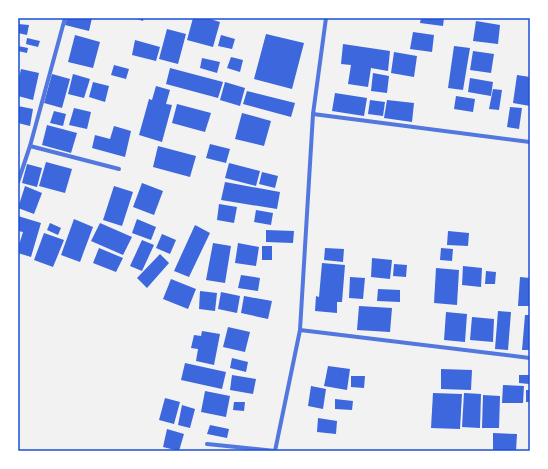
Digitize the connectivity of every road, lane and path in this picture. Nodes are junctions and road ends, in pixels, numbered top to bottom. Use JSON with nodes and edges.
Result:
{"nodes":[{"id":1,"x":65,"y":18,"type":"edge"},
{"id":2,"x":326,"y":18,"type":"edge"},
{"id":3,"x":314,"y":114,"type":"junction"},
{"id":4,"x":530,"y":142,"type":"edge"},
{"id":5,"x":30,"y":146,"type":"junction"},
{"id":6,"x":119,"y":169,"type":"dead end"},
{"id":7,"x":18,"y":182,"type":"edge"},
{"id":8,"x":300,"y":330,"type":"junction"},
{"id":9,"x":530,"y":358,"type":"edge"},
{"id":10,"x":207,"y":444,"type":"dead end"},
{"id":11,"x":275,"y":451,"type":"edge"}],
"edges":[{"from":1,"to":5,"type":"street"},
{"from":2,"to":3,"type":"street"},
{"from":3,"to":4,"type":"street"},
{"from":3,"to":8,"type":"street"},
{"from":5,"to":6,"type":"street"},
{"from":5,"to":7,"type":"street"},
{"from":8,"to":9,"type":"street"},
{"from":8,"to":11,"type":"street"},
{"from":10,"to":11,"type":"street"}]}
